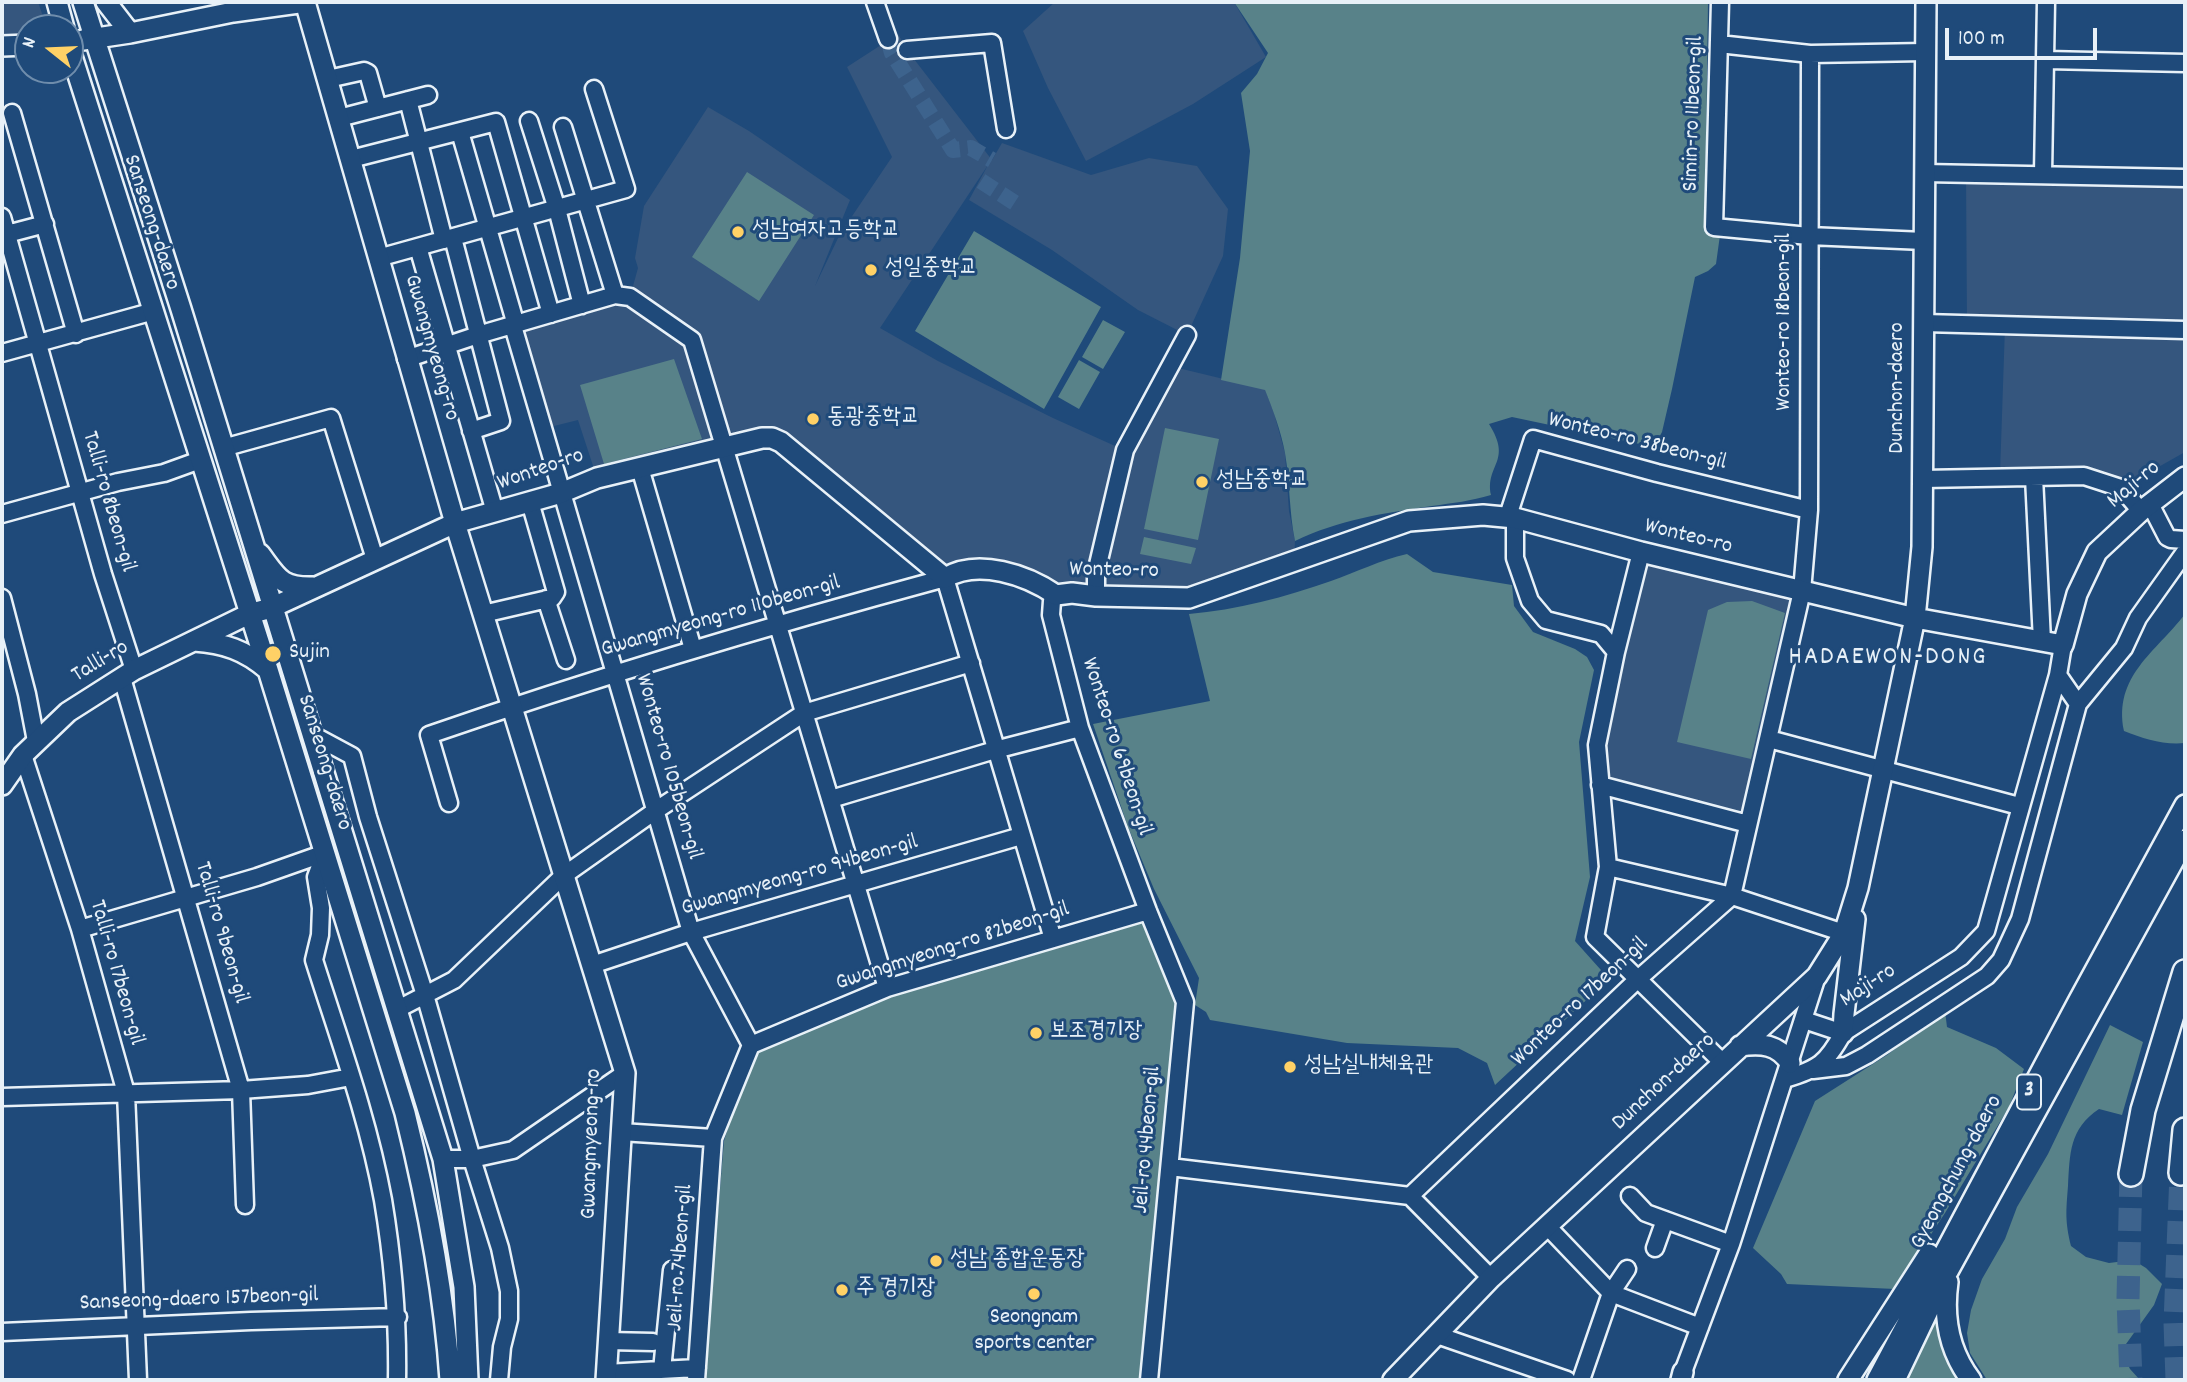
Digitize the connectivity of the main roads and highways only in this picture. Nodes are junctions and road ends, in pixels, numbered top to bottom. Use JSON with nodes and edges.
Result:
{"nodes":[{"id":1,"x":83,"y":2,"type":"edge"},
{"id":2,"x":106,"y":2,"type":"edge"},
{"id":3,"x":305,"y":2,"type":"edge"},
{"id":4,"x":1926,"y":2,"type":"edge"},
{"id":5,"x":130,"y":33,"type":"junction"},
{"id":6,"x":94,"y":38,"type":"junction"},
{"id":7,"x":84,"y":39,"type":"edge"},
{"id":8,"x":77,"y":84,"type":"edge"},
{"id":9,"x":2185,"y":477,"type":"edge"},
{"id":10,"x":455,"y":523,"type":"junction"},
{"id":11,"x":251,"y":542,"type":"junction"},
{"id":12,"x":314,"y":587,"type":"junction"},
{"id":13,"x":271,"y":608,"type":"junction"},
{"id":14,"x":249,"y":614,"type":"junction"},
{"id":15,"x":1915,"y":618,"type":"junction"},
{"id":16,"x":193,"y":641,"type":"junction"},
{"id":17,"x":268,"y":670,"type":"junction"},
{"id":18,"x":2,"y":785,"type":"edge"},
{"id":19,"x":2185,"y":805,"type":"edge"},
{"id":20,"x":2185,"y":840,"type":"edge"},
{"id":21,"x":1858,"y":888,"type":"junction"},
{"id":22,"x":2185,"y":972,"type":"edge"},
{"id":23,"x":2079,"y":1000,"type":"junction"},
{"id":24,"x":1843,"y":1033,"type":"road end"},
{"id":25,"x":1740,"y":1046,"type":"junction"},
{"id":26,"x":1787,"y":1071,"type":"road end"},
{"id":27,"x":2185,"y":1130,"type":"edge"},
{"id":28,"x":2181,"y":1173,"type":"dead end"},
{"id":29,"x":2131,"y":1174,"type":"tunnel mouth"},
{"id":30,"x":1961,"y":1248,"type":"junction"},
{"id":31,"x":606,"y":1377,"type":"edge"},
{"id":32,"x":450,"y":1380,"type":"edge"},
{"id":33,"x":468,"y":1380,"type":"edge"},
{"id":34,"x":1393,"y":1380,"type":"edge"},
{"id":35,"x":1848,"y":1380,"type":"edge"},
{"id":36,"x":1877,"y":1380,"type":"edge"},
{"id":37,"x":1895,"y":1380,"type":"edge"},
{"id":38,"x":1970,"y":1380,"type":"edge"}],
"edges":[{"from":1,"to":6,"type":"main road","name":"Sanseong-daero"},
{"from":2,"to":5,"type":"main road"},
{"from":3,"to":5,"type":"main road"},
{"from":3,"to":10,"type":"main road","name":"Gwangmyeong-ro"},
{"from":4,"to":15,"type":"main road","name":"Dunchon-daero"},
{"from":5,"to":6,"type":"main road"},
{"from":6,"to":7,"type":"main road"},
{"from":6,"to":11,"type":"main road","name":"Sanseong-daero"},
{"from":8,"to":14,"type":"main road","name":"Sanseong-daero"},
{"from":9,"to":15,"type":"main road","name":"Maji-ro"},
{"from":10,"to":12,"type":"main road","name":"Wonteo-ro"},
{"from":10,"to":15,"type":"main road","name":"Wonteo-ro"},
{"from":10,"to":31,"type":"main road","name":"Gwangmyeong-ro"},
{"from":11,"to":12,"type":"main road"},
{"from":11,"to":13,"type":"main road","name":"Sanseong-daero"},
{"from":12,"to":13,"type":"main road","name":"Wonteo-ro"},
{"from":13,"to":14,"type":"main road","name":"Wonteo-ro"},
{"from":13,"to":33,"type":"main road","name":"Sanseong-daero"},
{"from":14,"to":16,"type":"main road","name":"Talli-ro"},
{"from":14,"to":17,"type":"main road","name":"Sanseong-daero"},
{"from":15,"to":21,"type":"main road","name":"Dunchon-daero"},
{"from":16,"to":17,"type":"main road"},
{"from":16,"to":18,"type":"main road","name":"Talli-ro"},
{"from":17,"to":32,"type":"main road","name":"Sanseong-daero"},
{"from":19,"to":23,"type":"main road","name":"Gyeongchung-daero","number":"3"},
{"from":20,"to":30,"type":"main road","name":"Gyeongchung-daero","number":"3"},
{"from":21,"to":24,"type":"main road"},
{"from":21,"to":25,"type":"main road","name":"Dunchon-daero"},
{"from":22,"to":29,"type":"highway"},
{"from":23,"to":35,"type":"main road"},
{"from":23,"to":36,"type":"main road","name":"Gyeongchung-daero","number":"3"},
{"from":25,"to":26,"type":"main road"},
{"from":25,"to":34,"type":"main road","name":"Dunchon-daero"},
{"from":27,"to":28,"type":"highway"},
{"from":30,"to":37,"type":"main road","name":"Gyeongchung-daero","number":"3"},
{"from":30,"to":38,"type":"main road"}]}
